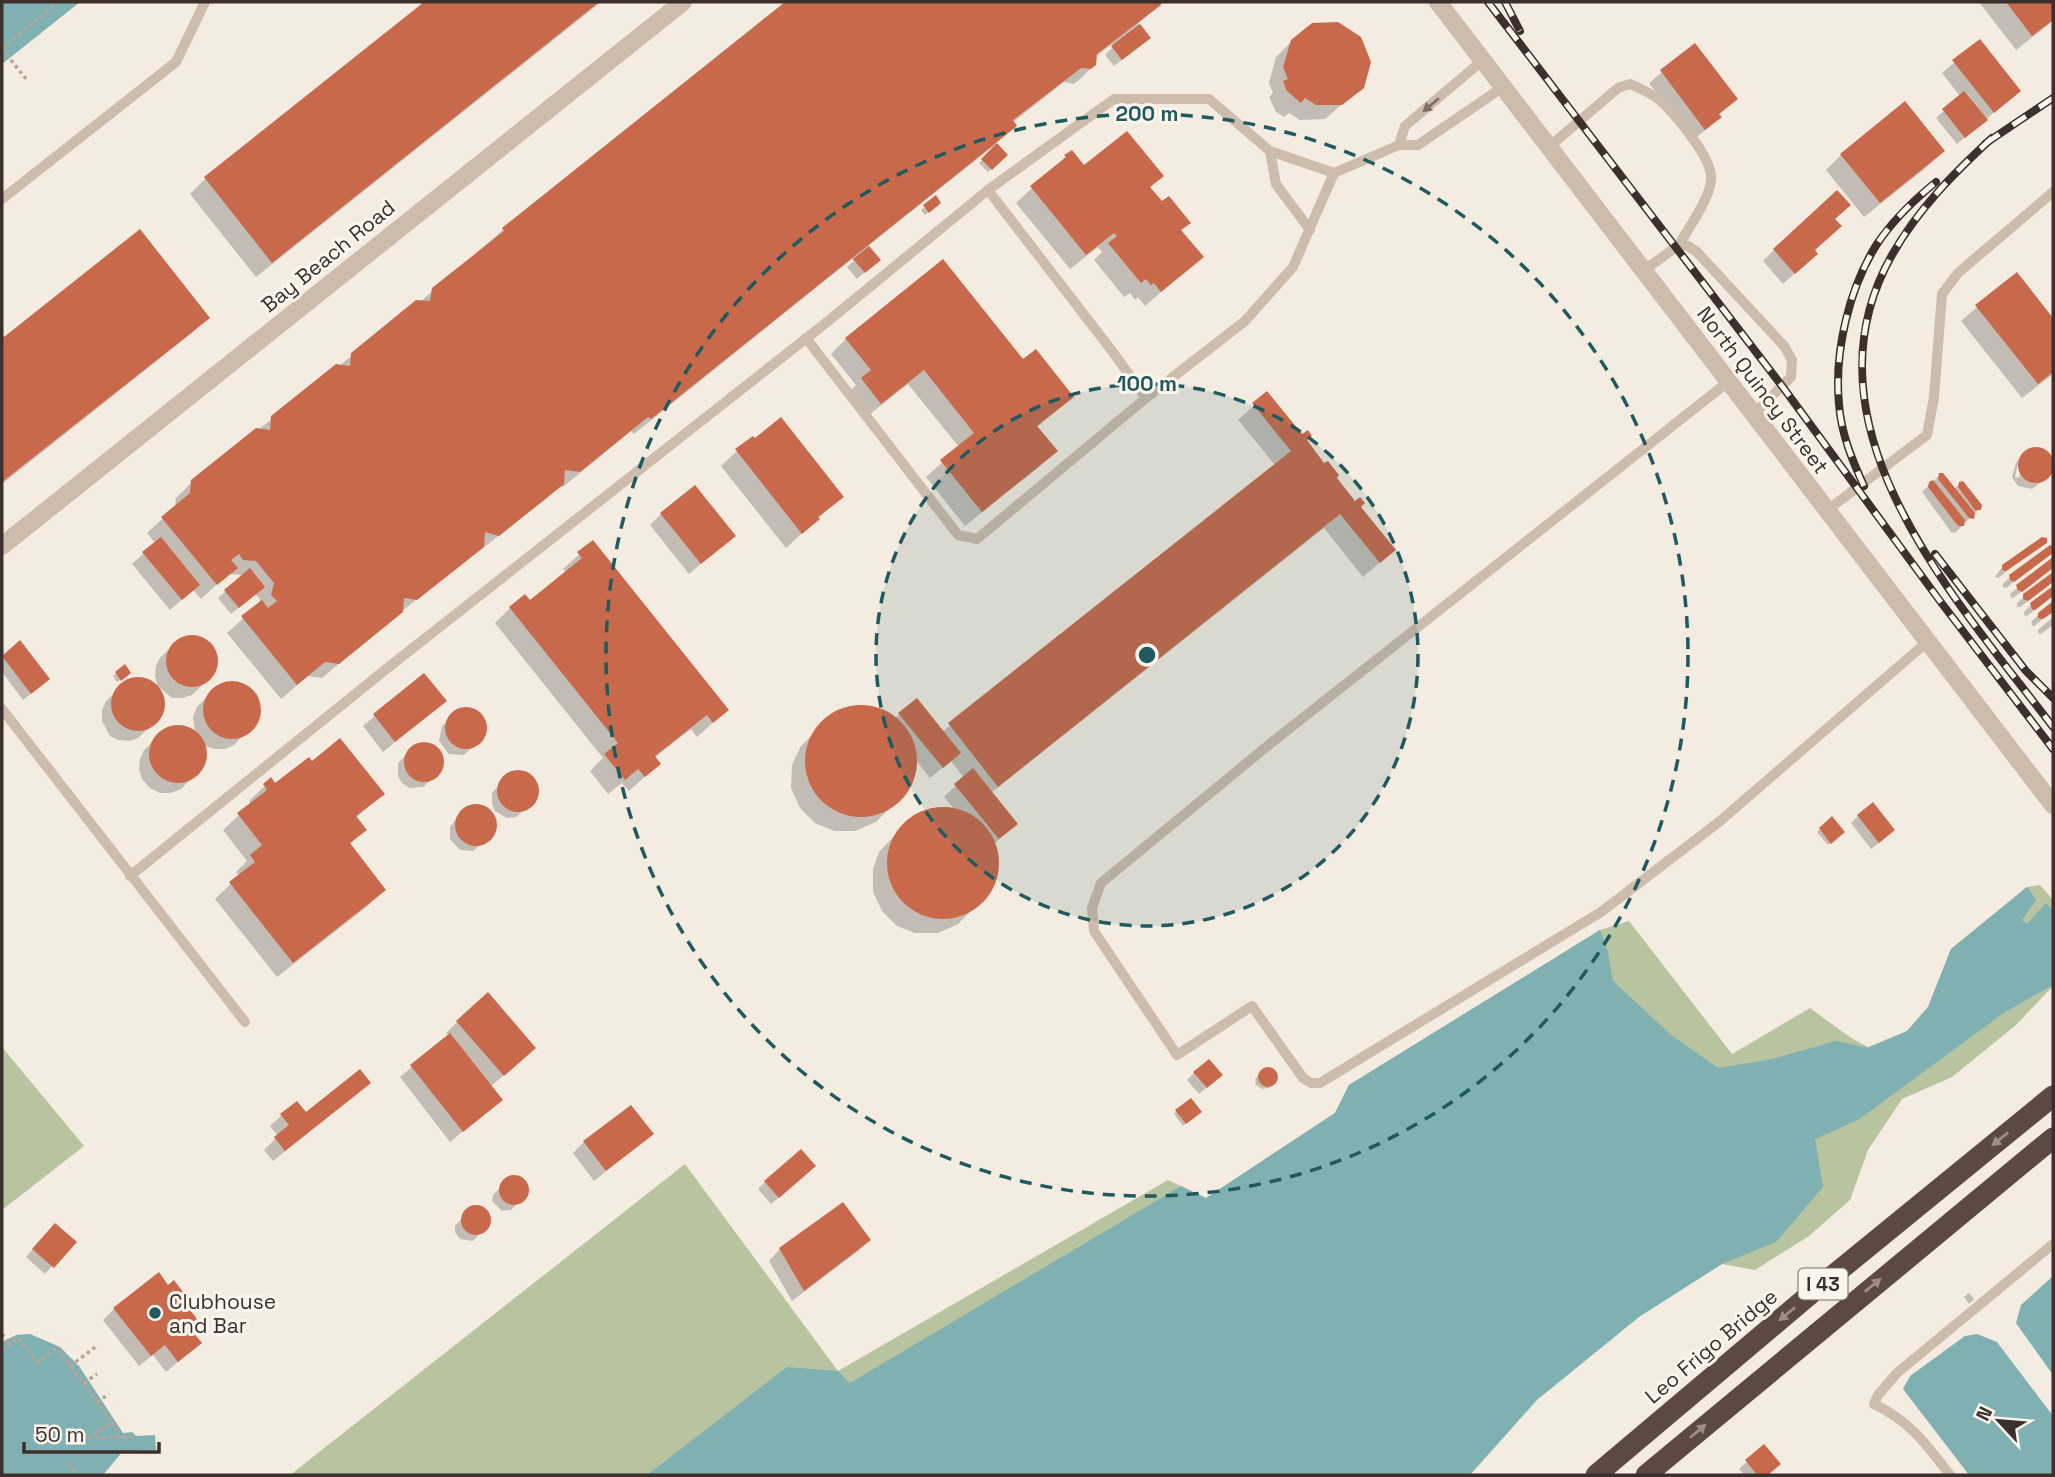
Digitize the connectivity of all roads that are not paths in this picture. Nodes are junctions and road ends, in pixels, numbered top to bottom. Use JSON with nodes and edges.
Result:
{"nodes":[{"id":1,"x":205,"y":2,"type":"edge"},
{"id":2,"x":683,"y":2,"type":"edge"},
{"id":3,"x":1438,"y":2,"type":"edge"},
{"id":4,"x":1483,"y":60,"type":"junction"},
{"id":5,"x":1503,"y":87,"type":"junction"},
{"id":6,"x":1399,"y":145,"type":"junction"},
{"id":7,"x":1549,"y":147,"type":"junction"},
{"id":8,"x":1270,"y":151,"type":"junction"},
{"id":9,"x":1334,"y":173,"type":"junction"},
{"id":10,"x":988,"y":190,"type":"junction"},
{"id":11,"x":2053,"y":192,"type":"edge"},
{"id":12,"x":2,"y":199,"type":"edge"},
{"id":13,"x":1310,"y":230,"type":"junction"},
{"id":14,"x":1679,"y":245,"type":"junction"},
{"id":15,"x":1643,"y":271,"type":"junction"},
{"id":16,"x":806,"y":338,"type":"junction"},
{"id":17,"x":1728,"y":382,"type":"junction"},
{"id":18,"x":1146,"y":398,"type":"junction"},
{"id":19,"x":1753,"y":415,"type":"junction"},
{"id":20,"x":1826,"y":511,"type":"junction"},
{"id":21,"x":2,"y":546,"type":"edge"},
{"id":22,"x":1927,"y":642,"type":"junction"},
{"id":23,"x":2,"y":709,"type":"edge"},
{"id":24,"x":2053,"y":806,"type":"edge"},
{"id":25,"x":130,"y":876,"type":"junction"},
{"id":26,"x":244,"y":1022,"type":"dead end"},
{"id":27,"x":2053,"y":1096,"type":"edge"},
{"id":28,"x":2053,"y":1138,"type":"edge"},
{"id":29,"x":2053,"y":1244,"type":"edge"},
{"id":30,"x":1595,"y":1475,"type":"edge"},
{"id":31,"x":1646,"y":1475,"type":"edge"},
{"id":32,"x":1950,"y":1475,"type":"edge"}],
"edges":[{"from":1,"to":12,"type":"lane"},
{"from":2,"to":21,"type":"street","name":"Bay Beach Road"},
{"from":3,"to":4,"type":"street","name":"North Quincy Street"},
{"from":4,"to":5,"type":"street","name":"North Quincy Street"},
{"from":4,"to":6,"type":"lane","one_way":true},
{"from":5,"to":6,"type":"lane"},
{"from":5,"to":7,"type":"street","name":"North Quincy Street"},
{"from":6,"to":9,"type":"lane"},
{"from":7,"to":14,"type":"lane"},
{"from":7,"to":15,"type":"street","name":"North Quincy Street"},
{"from":8,"to":9,"type":"lane"},
{"from":8,"to":10,"type":"lane"},
{"from":8,"to":13,"type":"lane"},
{"from":9,"to":13,"type":"lane"},
{"from":10,"to":16,"type":"lane"},
{"from":10,"to":18,"type":"lane"},
{"from":11,"to":20,"type":"lane"},
{"from":13,"to":18,"type":"lane"},
{"from":14,"to":15,"type":"lane"},
{"from":14,"to":19,"type":"lane"},
{"from":15,"to":17,"type":"street","name":"North Quincy Street"},
{"from":16,"to":18,"type":"lane"},
{"from":16,"to":25,"type":"lane"},
{"from":17,"to":19,"type":"street","name":"North Quincy Street"},
{"from":17,"to":22,"type":"lane"},
{"from":19,"to":20,"type":"street","name":"North Quincy Street"},
{"from":20,"to":22,"type":"street","name":"North Quincy Street"},
{"from":22,"to":24,"type":"street","name":"North Quincy Street"},
{"from":23,"to":25,"type":"lane"},
{"from":25,"to":26,"type":"lane"},
{"from":27,"to":30,"type":"highway","name":"Leo Frigo Bridge","number":"I 43","one_way":true},
{"from":31,"to":28,"type":"highway","number":"I 43","one_way":true},
{"from":29,"to":32,"type":"lane"}]}
